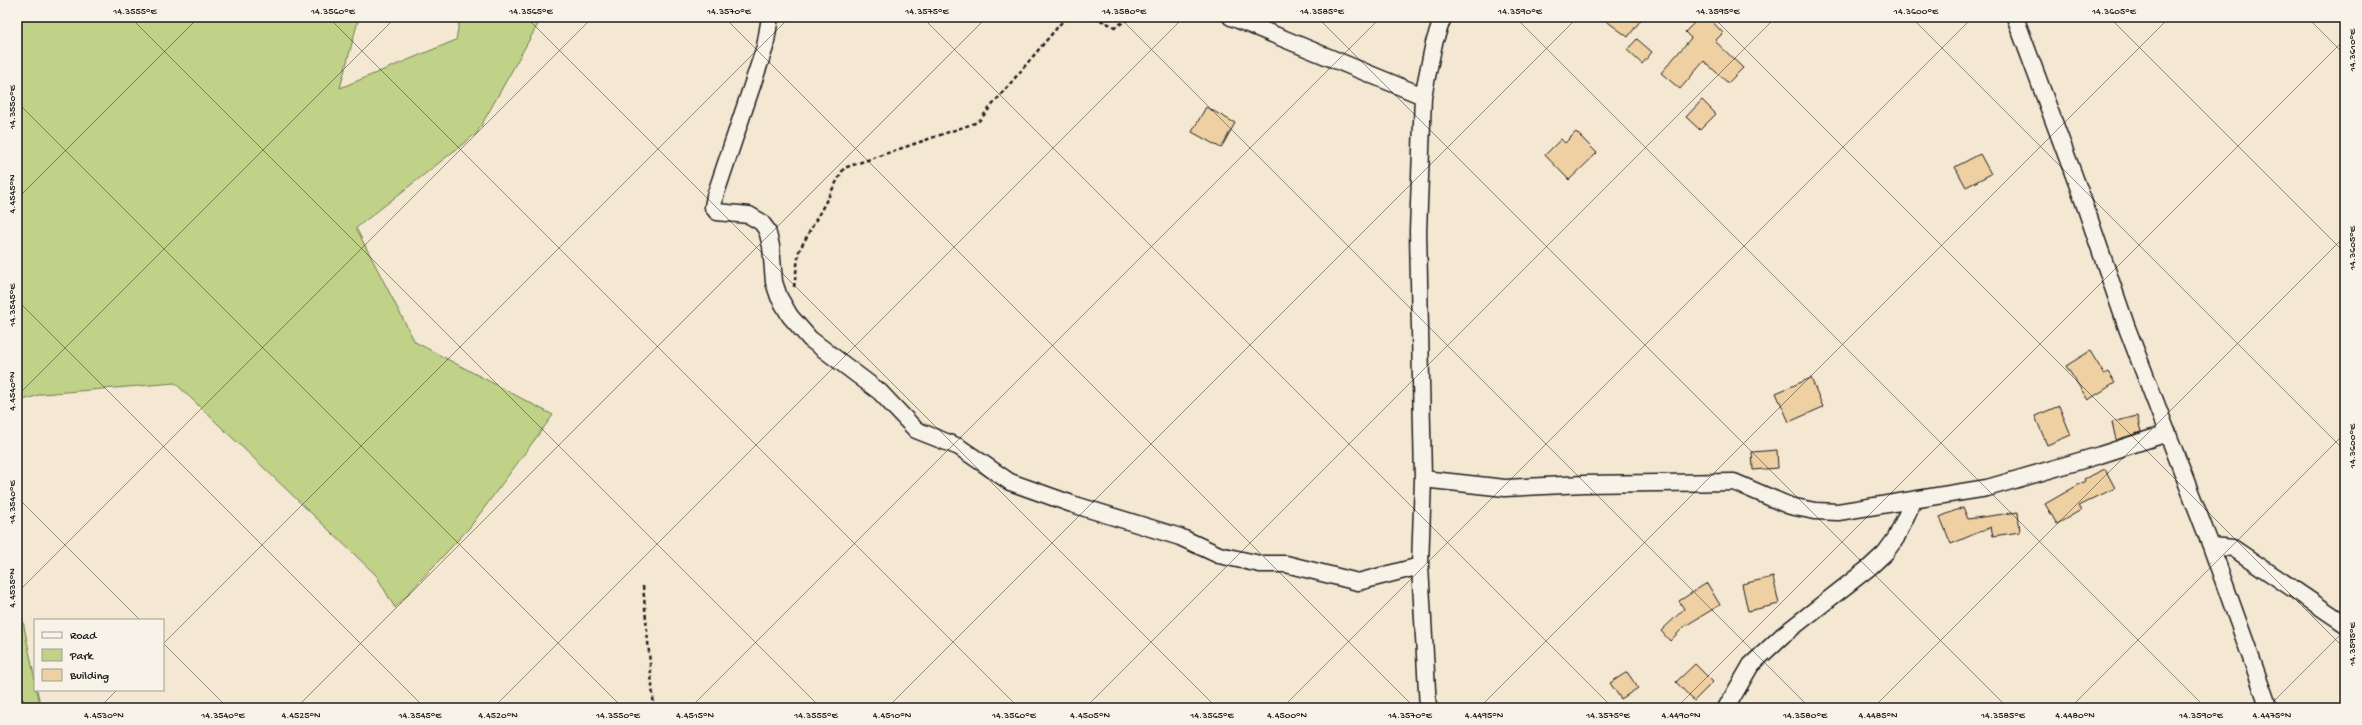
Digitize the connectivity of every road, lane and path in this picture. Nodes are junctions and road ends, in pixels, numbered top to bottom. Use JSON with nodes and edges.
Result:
{"nodes":[{"id":1,"x":770,"y":17,"type":"edge"},
{"id":2,"x":1066,"y":17,"type":"edge"},
{"id":3,"x":1094,"y":17,"type":"edge"},
{"id":4,"x":1132,"y":17,"type":"edge"},
{"id":5,"x":1231,"y":17,"type":"edge"},
{"id":6,"x":1443,"y":17,"type":"edge"},
{"id":7,"x":2015,"y":17,"type":"edge"},
{"id":8,"x":1423,"y":96,"type":"junction"},
{"id":9,"x":790,"y":316,"type":"junction"},
{"id":10,"x":2168,"y":433,"type":"junction"},
{"id":11,"x":1423,"y":479,"type":"junction"},
{"id":12,"x":1913,"y":501,"type":"junction"},
{"id":13,"x":2211,"y":546,"type":"junction"},
{"id":14,"x":1420,"y":566,"type":"junction"},
{"id":15,"x":644,"y":586,"type":"dead end"},
{"id":16,"x":2345,"y":624,"type":"edge"},
{"id":17,"x":654,"y":708,"type":"edge"},
{"id":18,"x":1428,"y":708,"type":"edge"},
{"id":19,"x":1726,"y":708,"type":"edge"},
{"id":20,"x":2269,"y":708,"type":"edge"}],
"edges":[{"from":1,"to":9,"type":"street"},
{"from":2,"to":9,"type":"path"},
{"from":3,"to":4,"type":"path"},
{"from":5,"to":8,"type":"street"},
{"from":6,"to":8,"type":"street"},
{"from":7,"to":10,"type":"street"},
{"from":8,"to":11,"type":"street"},
{"from":9,"to":14,"type":"street"},
{"from":10,"to":12,"type":"street"},
{"from":10,"to":13,"type":"street"},
{"from":11,"to":12,"type":"street"},
{"from":11,"to":14,"type":"street"},
{"from":12,"to":19,"type":"street"},
{"from":13,"to":16,"type":"street"},
{"from":13,"to":20,"type":"street"},
{"from":14,"to":18,"type":"street"},
{"from":15,"to":17,"type":"path"}]}
